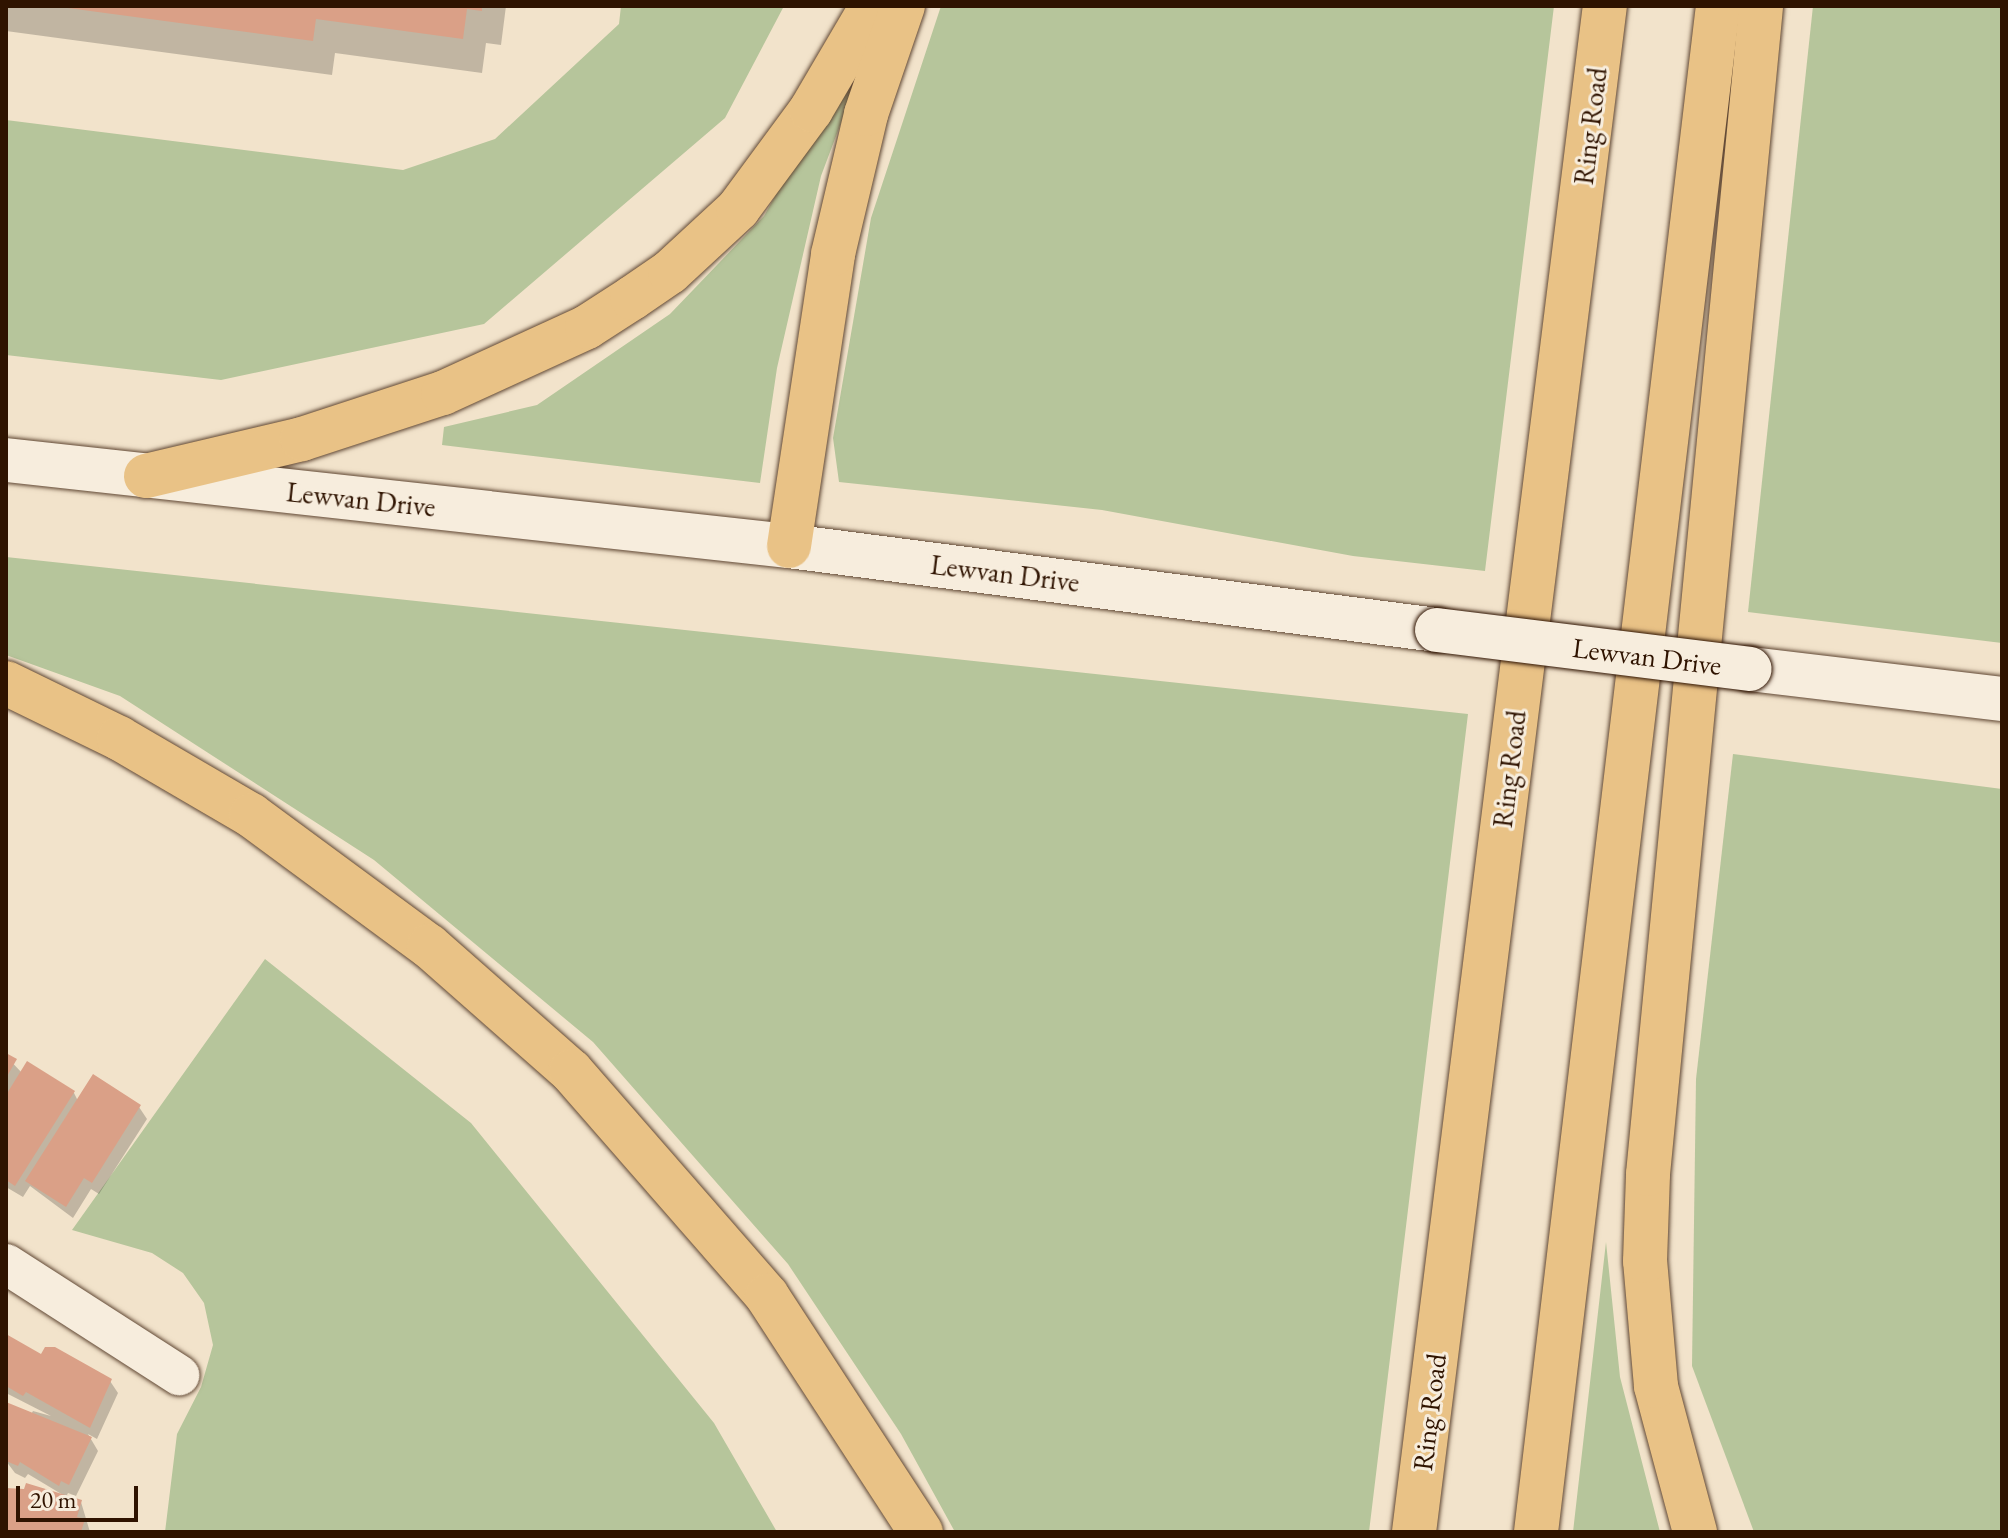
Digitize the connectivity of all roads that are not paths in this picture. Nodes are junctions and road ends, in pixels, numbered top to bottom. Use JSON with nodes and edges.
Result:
{"nodes":[{"id":1,"x":872,"y":6,"type":"edge"},
{"id":2,"x":903,"y":6,"type":"edge"},
{"id":3,"x":1605,"y":6,"type":"edge"},
{"id":4,"x":1718,"y":6,"type":"edge"},
{"id":5,"x":1761,"y":6,"type":"edge"},
{"id":6,"x":6,"y":460,"type":"edge"},
{"id":7,"x":146,"y":476,"type":"junction"},
{"id":8,"x":789,"y":546,"type":"junction"},
{"id":9,"x":6,"y":683,"type":"edge"},
{"id":10,"x":2002,"y":699,"type":"edge"},
{"id":11,"x":6,"y":1264,"type":"edge"},
{"id":12,"x":179,"y":1375,"type":"dead end"},
{"id":13,"x":921,"y":1532,"type":"edge"},
{"id":14,"x":1414,"y":1532,"type":"edge"},
{"id":15,"x":1536,"y":1532,"type":"edge"},
{"id":16,"x":1695,"y":1532,"type":"edge"}],
"edges":[{"from":1,"to":7,"type":"highway"},
{"from":2,"to":8,"type":"highway"},
{"from":3,"to":14,"type":"highway","name":"Ring Road"},
{"from":4,"to":15,"type":"highway"},
{"from":5,"to":16,"type":"highway"},
{"from":6,"to":7,"type":"main road","name":"Lewvan Drive"},
{"from":7,"to":8,"type":"main road","name":"Lewvan Drive"},
{"from":8,"to":10,"type":"main road","name":"Lewvan Drive","bridge":true},
{"from":9,"to":13,"type":"highway"},
{"from":11,"to":12,"type":"street"}]}
